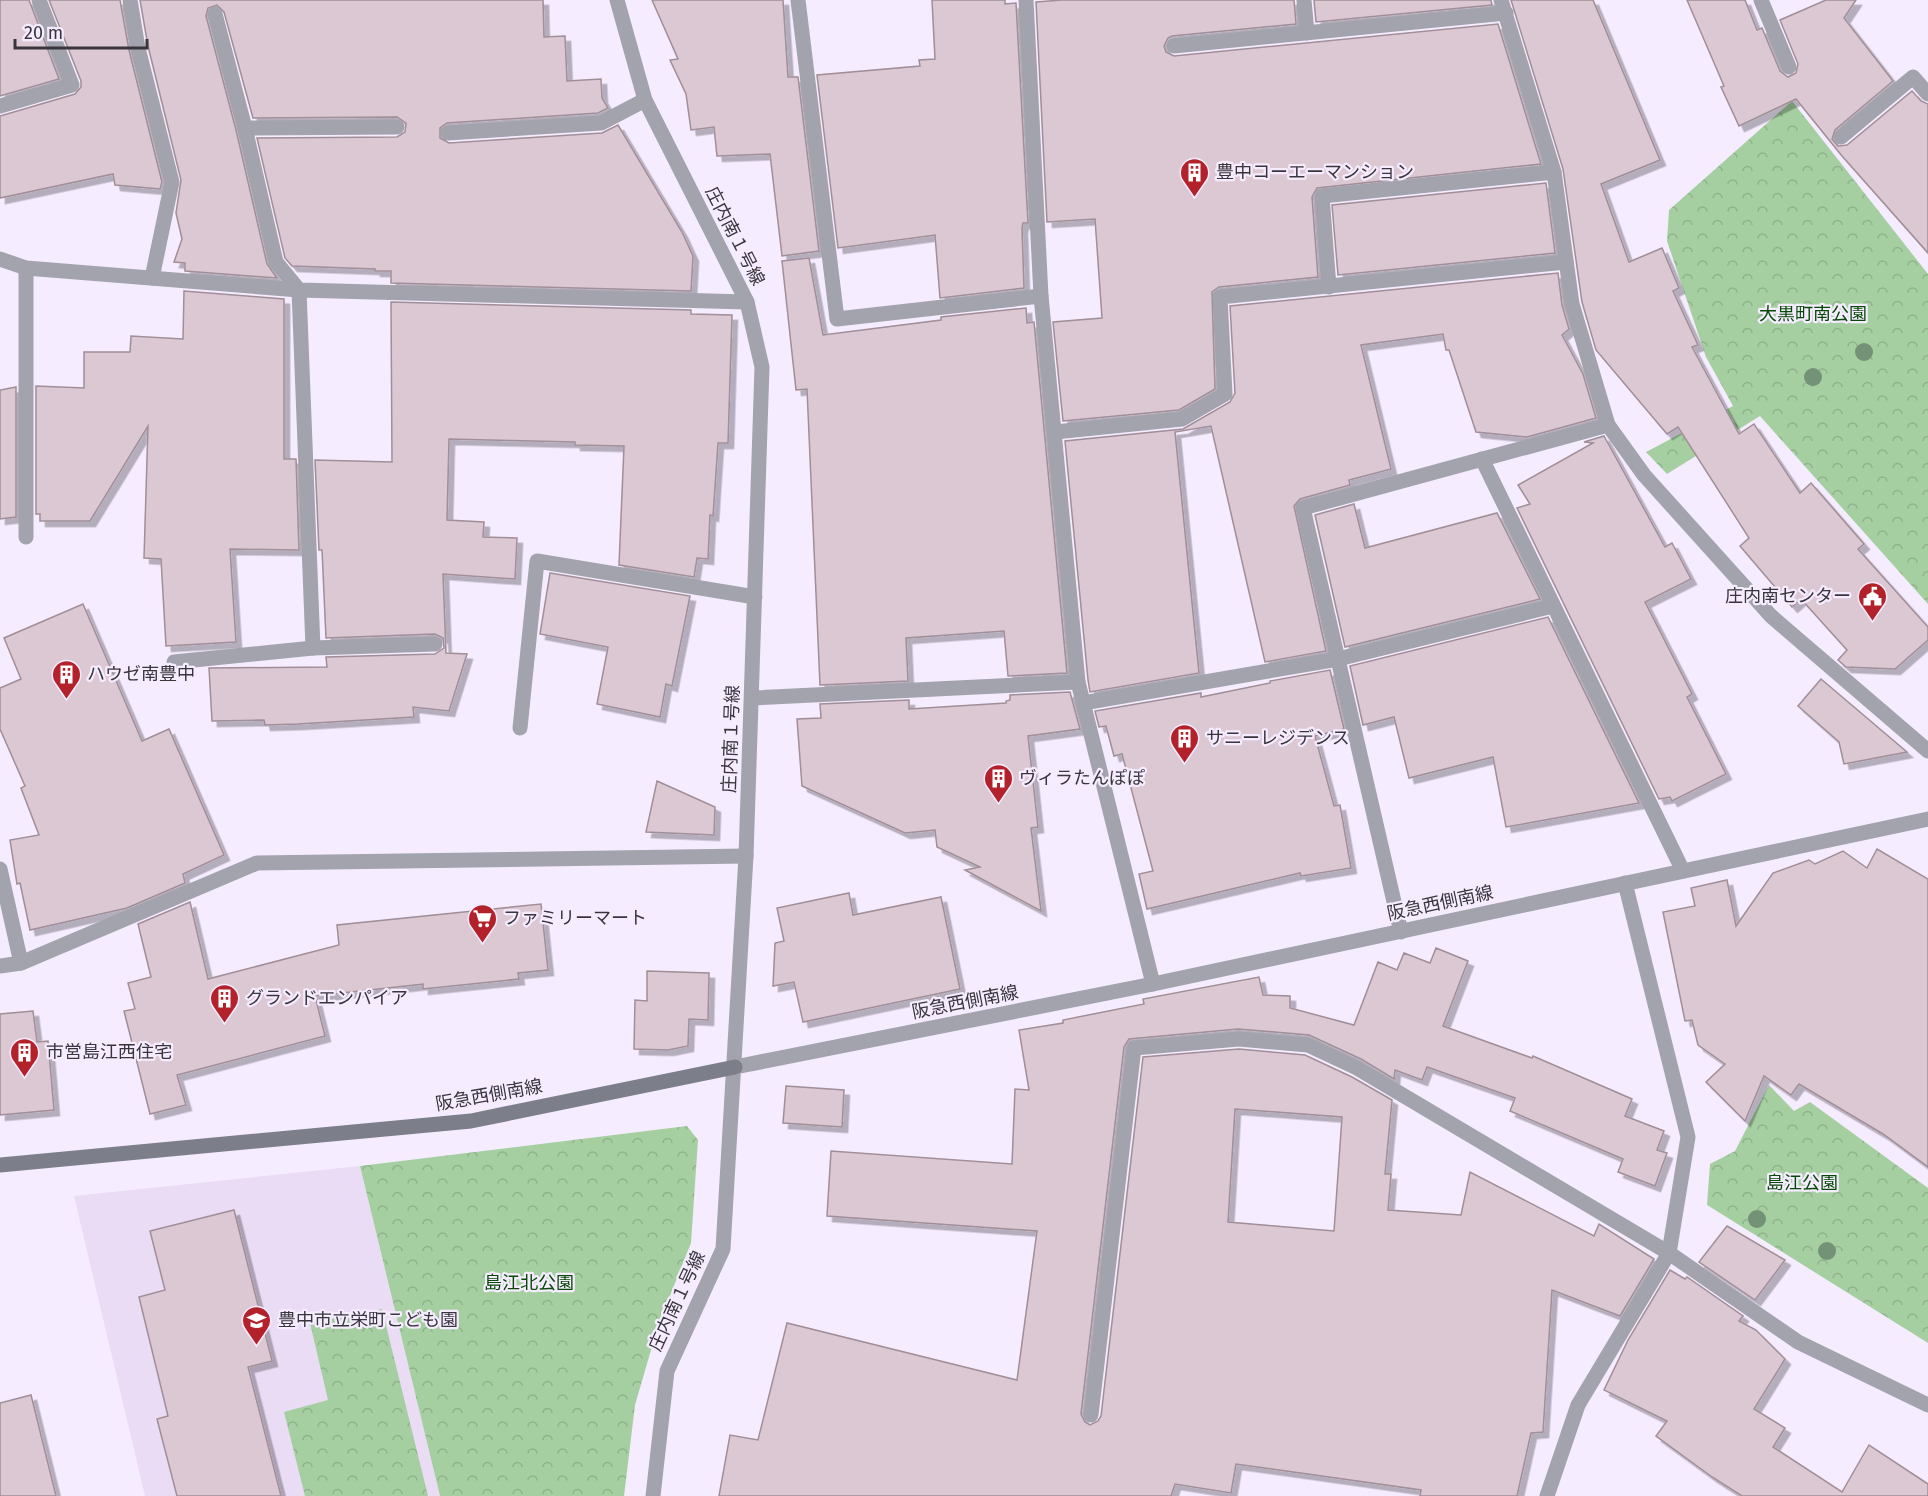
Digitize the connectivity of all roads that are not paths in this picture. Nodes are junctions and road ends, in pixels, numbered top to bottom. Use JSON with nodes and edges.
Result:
{"nodes":[{"id":1,"x":39,"y":0,"type":"edge"},
{"id":2,"x":130,"y":0,"type":"edge"},
{"id":3,"x":617,"y":0,"type":"edge"},
{"id":4,"x":798,"y":0,"type":"edge"},
{"id":5,"x":1026,"y":0,"type":"edge"},
{"id":6,"x":1304,"y":0,"type":"edge"},
{"id":7,"x":1761,"y":0,"type":"edge"},
{"id":8,"x":1504,"y":7,"type":"edge"},
{"id":9,"x":215,"y":14,"type":"dead end"},
{"id":10,"x":1307,"y":33,"type":"junction"},
{"id":11,"x":1174,"y":46,"type":"dead end"},
{"id":12,"x":1789,"y":68,"type":"dead end"},
{"id":13,"x":1928,"y":94,"type":"edge"},
{"id":14,"x":645,"y":100,"type":"junction"},
{"id":15,"x":0,"y":106,"type":"edge"},
{"id":16,"x":397,"y":127,"type":"dead end"},
{"id":17,"x":245,"y":128,"type":"junction"},
{"id":18,"x":448,"y":133,"type":"dead end"},
{"id":19,"x":1841,"y":137,"type":"dead end"},
{"id":20,"x":1554,"y":172,"type":"junction"},
{"id":21,"x":0,"y":259,"type":"edge"},
{"id":22,"x":1566,"y":262,"type":"junction"},
{"id":23,"x":26,"y":268,"type":"junction"},
{"id":24,"x":152,"y":278,"type":"junction"},
{"id":25,"x":1329,"y":286,"type":"junction"},
{"id":26,"x":299,"y":290,"type":"junction"},
{"id":27,"x":1041,"y":296,"type":"junction"},
{"id":28,"x":747,"y":302,"type":"junction"},
{"id":29,"x":1608,"y":425,"type":"junction"},
{"id":30,"x":1055,"y":432,"type":"junction"},
{"id":31,"x":1482,"y":459,"type":"junction"},
{"id":32,"x":26,"y":537,"type":"dead end"},
{"id":33,"x":755,"y":597,"type":"junction"},
{"id":34,"x":1553,"y":606,"type":"junction"},
{"id":35,"x":435,"y":644,"type":"dead end"},
{"id":36,"x":313,"y":648,"type":"junction"},
{"id":37,"x":1338,"y":659,"type":"junction"},
{"id":38,"x":174,"y":662,"type":"dead end"},
{"id":39,"x":1078,"y":682,"type":"junction"},
{"id":40,"x":752,"y":698,"type":"junction"},
{"id":41,"x":1083,"y":703,"type":"junction"},
{"id":42,"x":520,"y":728,"type":"dead end"},
{"id":43,"x":1928,"y":752,"type":"edge"},
{"id":44,"x":1928,"y":819,"type":"edge"},
{"id":45,"x":746,"y":856,"type":"junction"},
{"id":46,"x":0,"y":869,"type":"edge"},
{"id":47,"x":1683,"y":871,"type":"junction"},
{"id":48,"x":1625,"y":883,"type":"junction"},
{"id":49,"x":1401,"y":932,"type":"junction"},
{"id":50,"x":21,"y":963,"type":"junction"},
{"id":51,"x":0,"y":966,"type":"edge"},
{"id":52,"x":1153,"y":984,"type":"junction"},
{"id":53,"x":735,"y":1067,"type":"junction"},
{"id":54,"x":0,"y":1165,"type":"edge"},
{"id":55,"x":1669,"y":1253,"type":"junction"},
{"id":56,"x":1928,"y":1405,"type":"edge"},
{"id":57,"x":1092,"y":1414,"type":"dead end"},
{"id":58,"x":653,"y":1496,"type":"edge"},
{"id":59,"x":1547,"y":1496,"type":"edge"}],
"edges":[{"from":1,"to":15,"type":"street"},
{"from":2,"to":24,"type":"street"},
{"from":3,"to":14,"type":"street","name":"庄内南１号線"},
{"from":4,"to":27,"type":"street"},
{"from":5,"to":27,"type":"street"},
{"from":6,"to":10,"type":"street"},
{"from":7,"to":12,"type":"street"},
{"from":8,"to":10,"type":"street"},
{"from":8,"to":20,"type":"street"},
{"from":9,"to":17,"type":"street"},
{"from":10,"to":11,"type":"street"},
{"from":13,"to":19,"type":"street"},
{"from":14,"to":18,"type":"street"},
{"from":14,"to":28,"type":"street","name":"庄内南１号線"},
{"from":16,"to":17,"type":"street"},
{"from":17,"to":26,"type":"street"},
{"from":20,"to":22,"type":"street"},
{"from":20,"to":25,"type":"street"},
{"from":21,"to":23,"type":"street"},
{"from":22,"to":25,"type":"street"},
{"from":22,"to":29,"type":"street"},
{"from":23,"to":24,"type":"street"},
{"from":23,"to":32,"type":"street"},
{"from":24,"to":26,"type":"street"},
{"from":25,"to":30,"type":"street"},
{"from":26,"to":28,"type":"street"},
{"from":26,"to":36,"type":"street"},
{"from":27,"to":30,"type":"street"},
{"from":28,"to":33,"type":"street","name":"庄内南１号線"},
{"from":29,"to":31,"type":"street"},
{"from":29,"to":43,"type":"street"},
{"from":30,"to":39,"type":"street"},
{"from":31,"to":34,"type":"street"},
{"from":31,"to":37,"type":"street"},
{"from":33,"to":40,"type":"street","name":"庄内南１号線"},
{"from":33,"to":42,"type":"street"},
{"from":34,"to":37,"type":"street"},
{"from":34,"to":47,"type":"street"},
{"from":35,"to":36,"type":"street"},
{"from":36,"to":38,"type":"street"},
{"from":37,"to":41,"type":"street"},
{"from":37,"to":49,"type":"street"},
{"from":39,"to":40,"type":"street"},
{"from":39,"to":41,"type":"street"},
{"from":40,"to":45,"type":"street","name":"庄内南１号線"},
{"from":41,"to":52,"type":"street"},
{"from":44,"to":47,"type":"street","name":"阪急西側南線"},
{"from":45,"to":50,"type":"street"},
{"from":45,"to":53,"type":"street","name":"庄内南１号線"},
{"from":46,"to":50,"type":"street"},
{"from":47,"to":48,"type":"street","name":"阪急西側南線"},
{"from":48,"to":49,"type":"street","name":"阪急西側南線"},
{"from":48,"to":55,"type":"street"},
{"from":49,"to":52,"type":"street","name":"阪急西側南線"},
{"from":50,"to":51,"type":"street"},
{"from":52,"to":53,"type":"street","name":"阪急西側南線"},
{"from":53,"to":54,"type":"street","name":"阪急西側南線"},
{"from":53,"to":58,"type":"street","name":"庄内南１号線"},
{"from":55,"to":56,"type":"street"},
{"from":55,"to":57,"type":"street"},
{"from":55,"to":59,"type":"street"}]}
